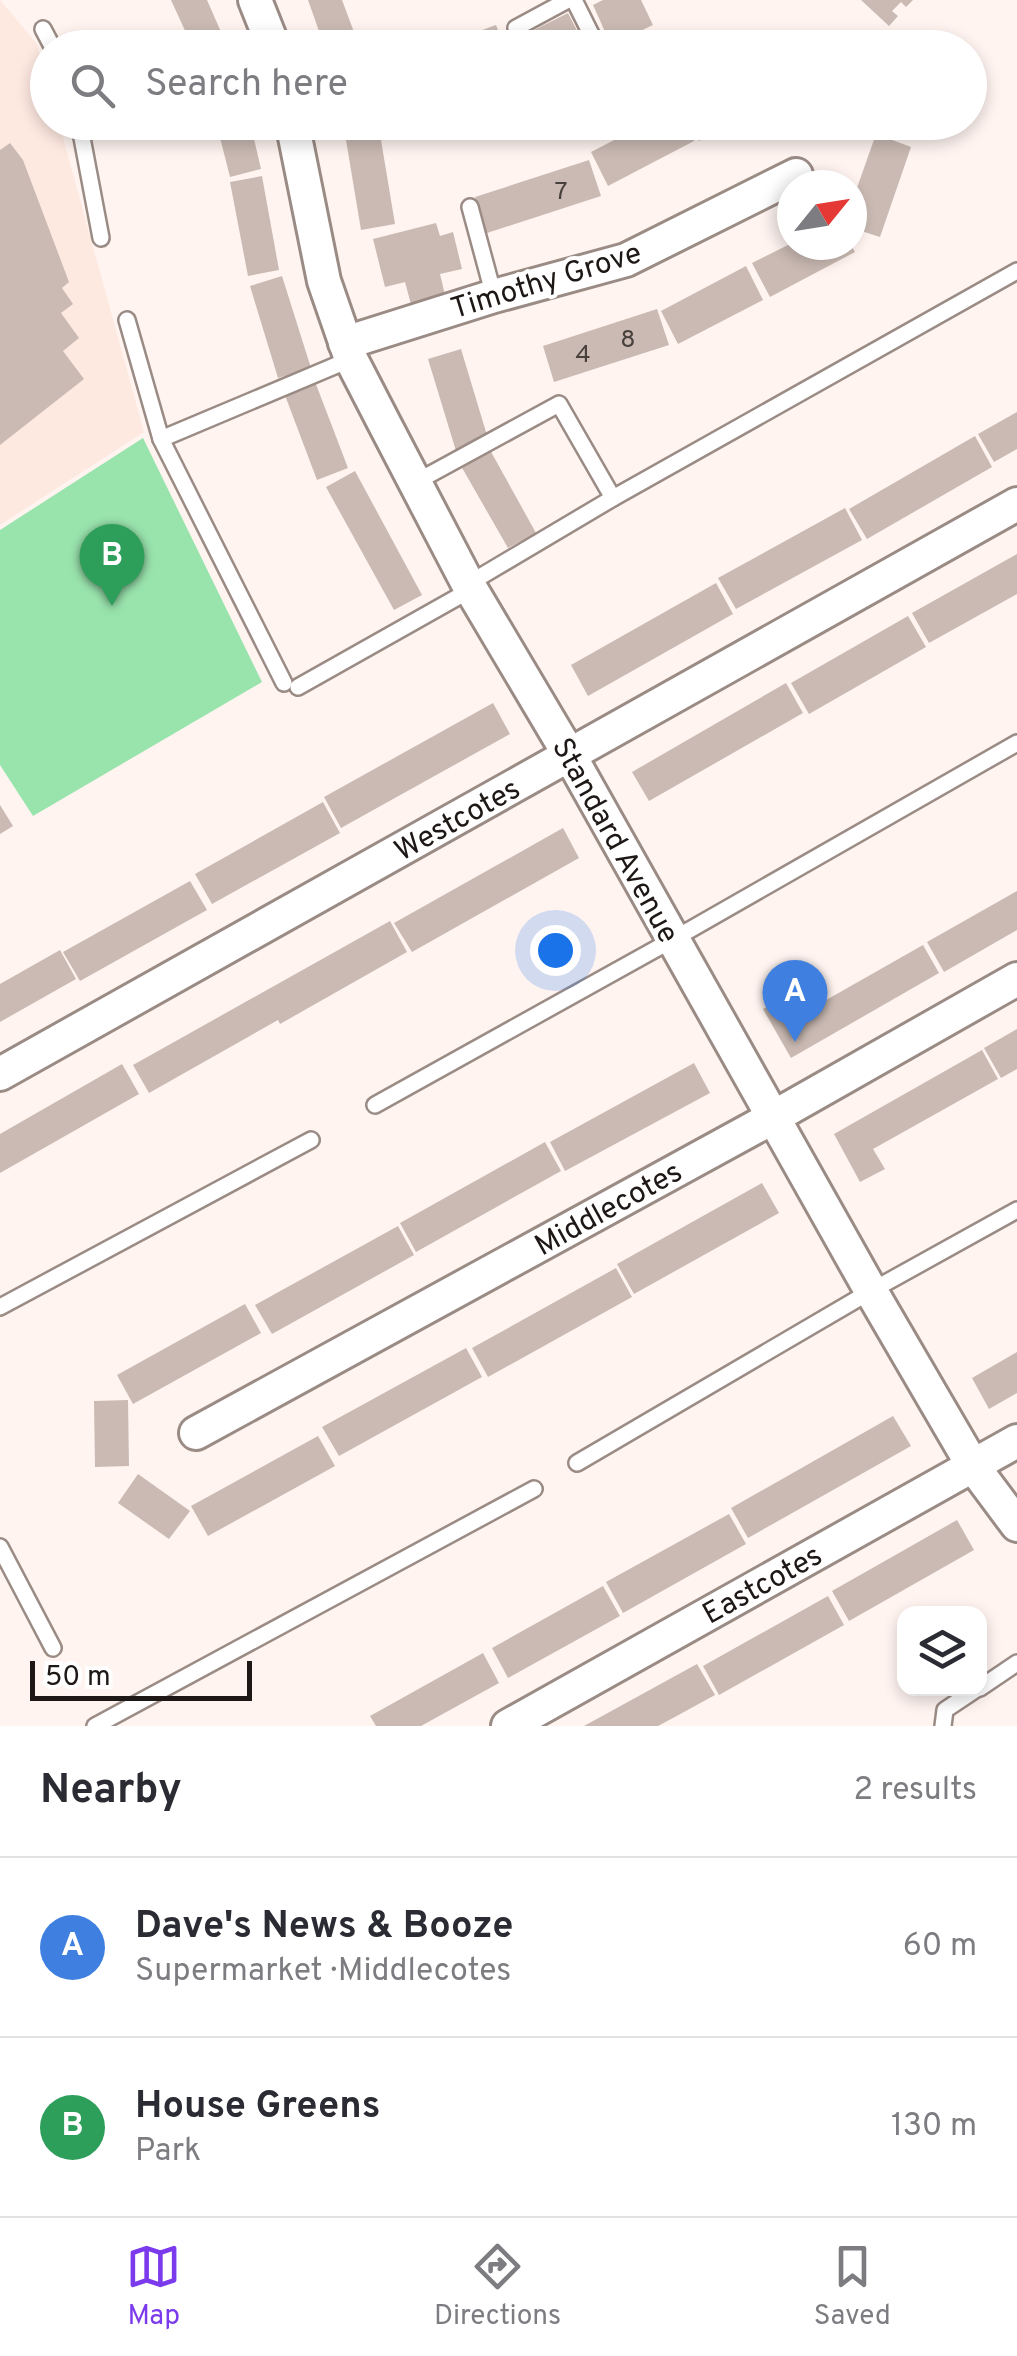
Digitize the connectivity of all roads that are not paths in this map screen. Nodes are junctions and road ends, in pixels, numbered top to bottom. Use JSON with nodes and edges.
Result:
{"nodes":[{"id":1,"x":255,"y":0,"type":"edge"},
{"id":2,"x":571,"y":0,"type":"edge"},
{"id":3,"x":267,"y":30,"type":"edge"},
{"id":4,"x":517,"y":30,"type":"edge"},
{"id":5,"x":588,"y":30,"type":"edge"},
{"id":6,"x":82,"y":140,"type":"edge"},
{"id":7,"x":296,"y":140,"type":"edge"},
{"id":8,"x":777,"y":185,"type":"edge"},
{"id":9,"x":470,"y":206,"type":"dead end"},
{"id":10,"x":101,"y":238,"type":"dead end"},
{"id":11,"x":1017,"y":270,"type":"edge"},
{"id":12,"x":494,"y":296,"type":"junction"},
{"id":13,"x":126,"y":320,"type":"dead end"},
{"id":14,"x":348,"y":351,"type":"junction"},
{"id":15,"x":162,"y":439,"type":"junction"},
{"id":16,"x":416,"y":482,"type":"junction"},
{"id":17,"x":613,"y":498,"type":"junction"},
{"id":18,"x":1017,"y":504,"type":"edge"},
{"id":19,"x":470,"y":586,"type":"junction"},
{"id":20,"x":1017,"y":743,"type":"edge"},
{"id":21,"x":570,"y":756,"type":"junction"},
{"id":22,"x":672,"y":940,"type":"junction"},
{"id":23,"x":1017,"y":979,"type":"edge"},
{"id":24,"x":0,"y":1074,"type":"edge"},
{"id":25,"x":374,"y":1105,"type":"dead end"},
{"id":26,"x":772,"y":1118,"type":"junction"},
{"id":27,"x":311,"y":1140,"type":"dead end"},
{"id":28,"x":1017,"y":1210,"type":"edge"},
{"id":29,"x":872,"y":1291,"type":"junction"},
{"id":30,"x":0,"y":1307,"type":"edge"},
{"id":31,"x":196,"y":1433,"type":"dead end"},
{"id":32,"x":1017,"y":1441,"type":"edge"},
{"id":33,"x":577,"y":1464,"type":"dead end"},
{"id":34,"x":973,"y":1466,"type":"junction"},
{"id":35,"x":534,"y":1490,"type":"dead end"},
{"id":36,"x":1017,"y":1525,"type":"edge"},
{"id":37,"x":0,"y":1546,"type":"edge"},
{"id":38,"x":53,"y":1648,"type":"dead end"},
{"id":39,"x":1017,"y":1663,"type":"edge"},
{"id":40,"x":987,"y":1683,"type":"edge"},
{"id":41,"x":967,"y":1696,"type":"edge"},
{"id":42,"x":95,"y":1726,"type":"edge"},
{"id":43,"x":508,"y":1726,"type":"edge"},
{"id":44,"x":943,"y":1726,"type":"edge"}],
"edges":[{"from":1,"to":3,"type":"street"},
{"from":2,"to":4,"type":"lane"},
{"from":2,"to":5,"type":"lane"},
{"from":6,"to":10,"type":"lane"},
{"from":7,"to":14,"type":"street","name":"Standard Avenue"},
{"from":8,"to":12,"type":"street","name":"Timothy Grove"},
{"from":9,"to":12,"type":"lane"},
{"from":11,"to":17,"type":"lane"},
{"from":12,"to":14,"type":"street","name":"Timothy Grove"},
{"from":13,"to":15,"type":"lane"},
{"from":14,"to":15,"type":"lane"},
{"from":14,"to":16,"type":"street","name":"Standard Avenue"},
{"from":15,"to":19,"type":"lane"},
{"from":16,"to":17,"type":"lane"},
{"from":16,"to":19,"type":"street","name":"Standard Avenue"},
{"from":17,"to":19,"type":"lane"},
{"from":18,"to":21,"type":"street","name":"Westcotes"},
{"from":19,"to":21,"type":"street","name":"Standard Avenue"},
{"from":20,"to":22,"type":"lane"},
{"from":21,"to":22,"type":"street","name":"Standard Avenue"},
{"from":21,"to":24,"type":"street","name":"Westcotes"},
{"from":22,"to":25,"type":"lane"},
{"from":22,"to":26,"type":"street","name":"Standard Avenue"},
{"from":23,"to":26,"type":"street","name":"Middlecotes"},
{"from":26,"to":29,"type":"street","name":"Standard Avenue"},
{"from":26,"to":31,"type":"street","name":"Middlecotes"},
{"from":27,"to":30,"type":"lane"},
{"from":28,"to":29,"type":"lane"},
{"from":29,"to":33,"type":"lane"},
{"from":29,"to":34,"type":"street","name":"Standard Avenue"},
{"from":32,"to":34,"type":"street","name":"Eastcotes"},
{"from":34,"to":36,"type":"street","name":"Standard Avenue"},
{"from":34,"to":43,"type":"street","name":"Eastcotes"},
{"from":35,"to":42,"type":"lane"},
{"from":37,"to":38,"type":"lane"},
{"from":39,"to":40,"type":"lane"},
{"from":41,"to":44,"type":"lane"}]}
